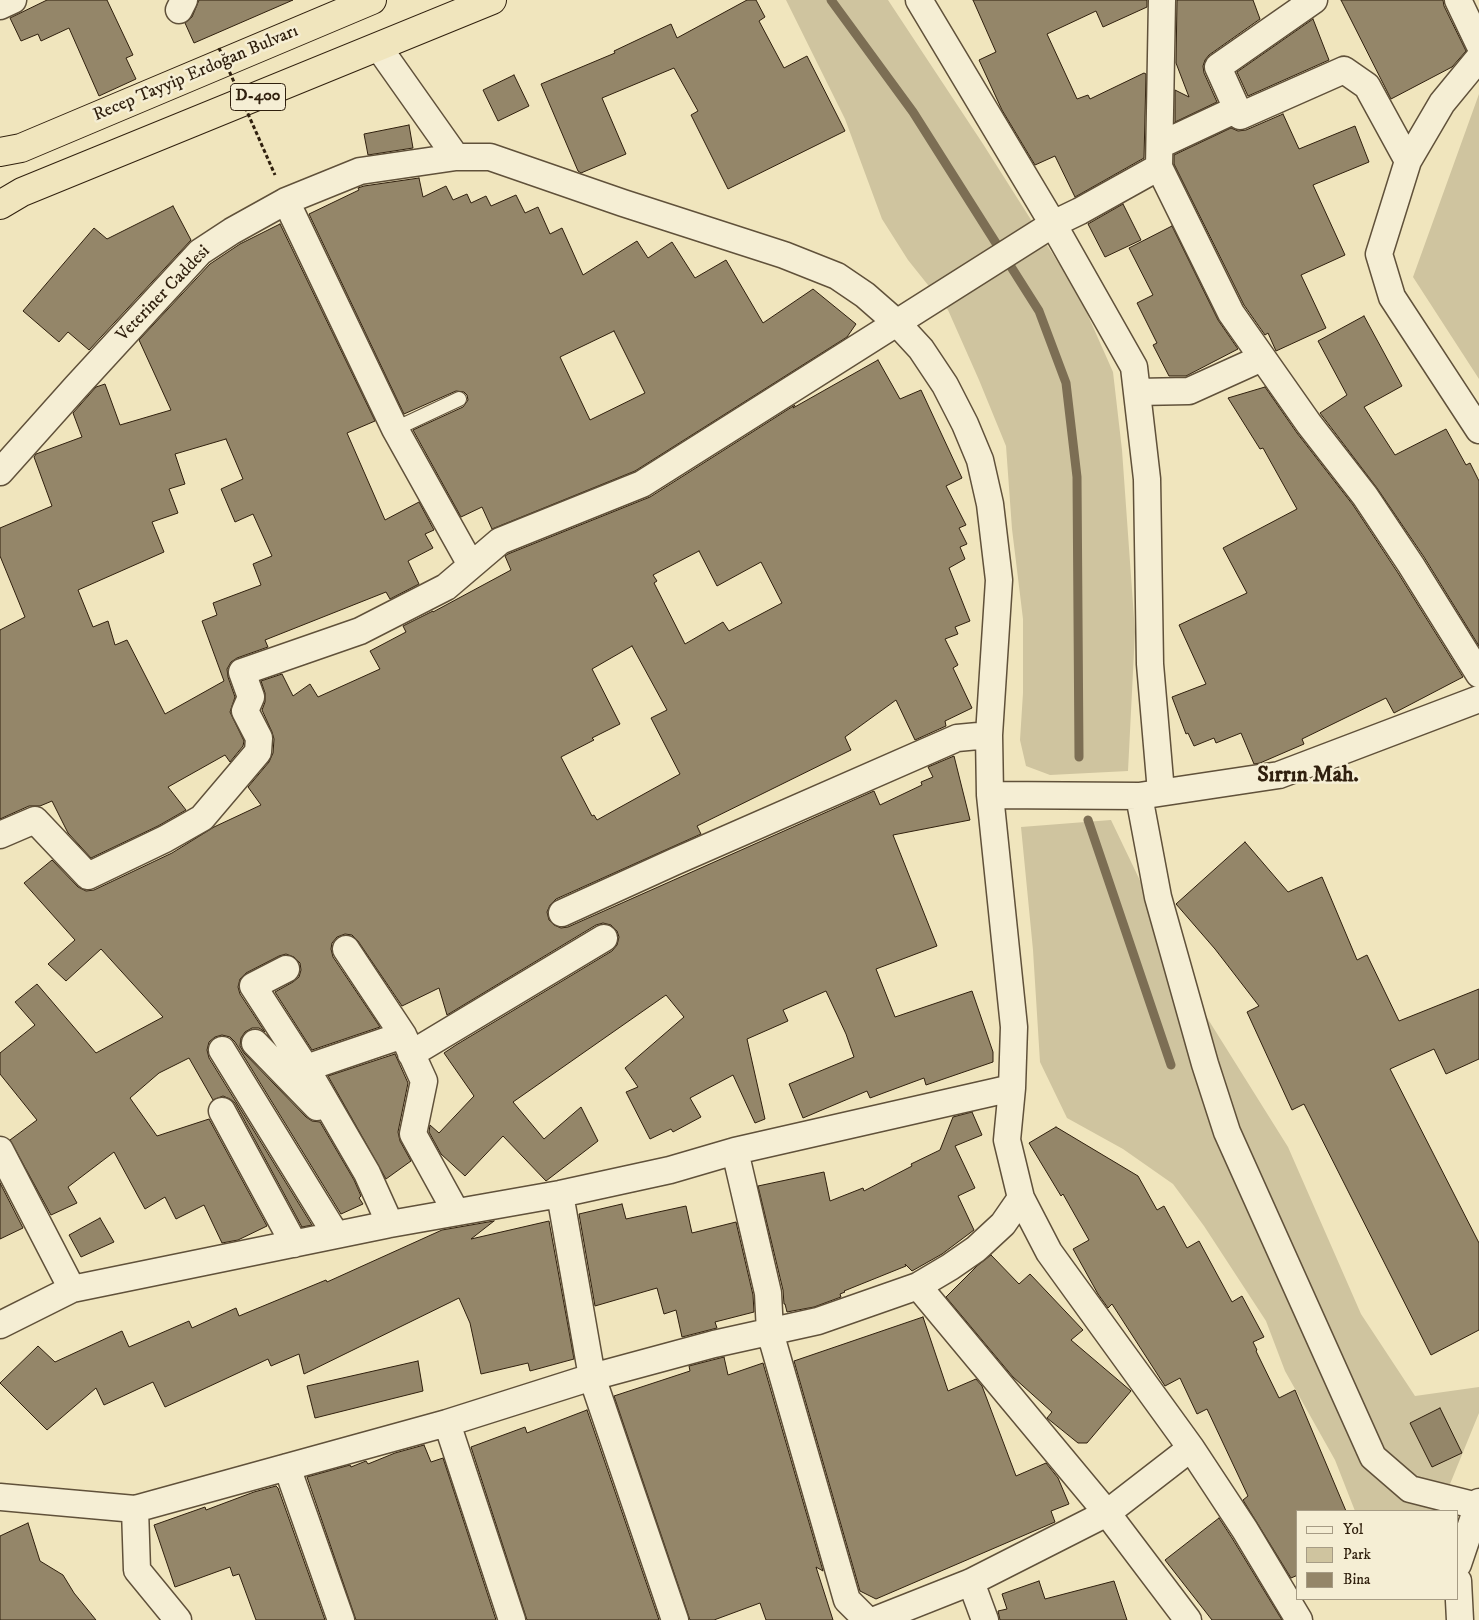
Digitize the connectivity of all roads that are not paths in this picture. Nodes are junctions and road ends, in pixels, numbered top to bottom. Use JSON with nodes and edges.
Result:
{"nodes":[{"id":1,"x":14,"y":0,"type":"edge"},
{"id":2,"x":372,"y":0,"type":"edge"},
{"id":3,"x":492,"y":0,"type":"edge"},
{"id":4,"x":919,"y":0,"type":"edge"},
{"id":5,"x":1162,"y":0,"type":"edge"},
{"id":6,"x":1314,"y":0,"type":"edge"},
{"id":7,"x":1458,"y":0,"type":"edge"},
{"id":8,"x":0,"y":6,"type":"edge"},
{"id":9,"x":1479,"y":44,"type":"edge"},
{"id":10,"x":379,"y":48,"type":"junction"},
{"id":11,"x":1479,"y":58,"type":"edge"},
{"id":12,"x":1237,"y":109,"type":"junction"},
{"id":13,"x":7,"y":146,"type":"edge"},
{"id":14,"x":1159,"y":156,"type":"junction"},
{"id":15,"x":456,"y":157,"type":"junction"},
{"id":16,"x":1408,"y":161,"type":"junction"},
{"id":17,"x":11,"y":198,"type":"edge"},
{"id":18,"x":286,"y":202,"type":"junction"},
{"id":19,"x":1053,"y":224,"type":"junction"},
{"id":20,"x":897,"y":323,"type":"junction"},
{"id":21,"x":1262,"y":358,"type":"junction"},
{"id":22,"x":1137,"y":392,"type":"junction"},
{"id":23,"x":459,"y":399,"type":"dead end"},
{"id":24,"x":395,"y":429,"type":"junction"},
{"id":25,"x":1479,"y":430,"type":"edge"},
{"id":26,"x":0,"y":472,"type":"edge"},
{"id":27,"x":471,"y":565,"type":"junction"},
{"id":28,"x":1479,"y":674,"type":"edge"},
{"id":29,"x":1479,"y":699,"type":"edge"},
{"id":30,"x":989,"y":735,"type":"junction"},
{"id":31,"x":1150,"y":794,"type":"junction"},
{"id":32,"x":990,"y":795,"type":"junction"},
{"id":33,"x":0,"y":835,"type":"edge"},
{"id":34,"x":562,"y":913,"type":"dead end"},
{"id":35,"x":604,"y":938,"type":"dead end"},
{"id":36,"x":346,"y":949,"type":"dead end"},
{"id":37,"x":286,"y":969,"type":"dead end"},
{"id":38,"x":255,"y":1043,"type":"dead end"},
{"id":39,"x":407,"y":1044,"type":"junction"},
{"id":40,"x":222,"y":1050,"type":"dead end"},
{"id":41,"x":306,"y":1068,"type":"junction"},
{"id":42,"x":1012,"y":1088,"type":"junction"},
{"id":43,"x":222,"y":1111,"type":"dead end"},
{"id":44,"x":0,"y":1150,"type":"edge"},
{"id":45,"x":735,"y":1151,"type":"junction"},
{"id":46,"x":367,"y":1173,"type":"junction"},
{"id":47,"x":560,"y":1194,"type":"junction"},
{"id":48,"x":1021,"y":1198,"type":"junction"},
{"id":49,"x":456,"y":1212,"type":"junction"},
{"id":50,"x":390,"y":1224,"type":"junction"},
{"id":51,"x":336,"y":1235,"type":"junction"},
{"id":52,"x":294,"y":1244,"type":"junction"},
{"id":53,"x":918,"y":1286,"type":"junction"},
{"id":54,"x":72,"y":1289,"type":"junction"},
{"id":55,"x":0,"y":1325,"type":"edge"},
{"id":56,"x":770,"y":1332,"type":"junction"},
{"id":57,"x":592,"y":1377,"type":"junction"},
{"id":58,"x":447,"y":1423,"type":"junction"},
{"id":59,"x":1191,"y":1448,"type":"junction"},
{"id":60,"x":287,"y":1467,"type":"junction"},
{"id":61,"x":0,"y":1497,"type":"edge"},
{"id":62,"x":1478,"y":1504,"type":"edge"},
{"id":63,"x":135,"y":1509,"type":"junction"},
{"id":64,"x":1107,"y":1513,"type":"junction"},
{"id":65,"x":1459,"y":1561,"type":"edge"},
{"id":66,"x":971,"y":1582,"type":"junction"},
{"id":67,"x":1459,"y":1600,"type":"edge"},
{"id":68,"x":178,"y":1620,"type":"edge"},
{"id":69,"x":341,"y":1620,"type":"edge"},
{"id":70,"x":512,"y":1620,"type":"edge"},
{"id":71,"x":675,"y":1620,"type":"edge"},
{"id":72,"x":867,"y":1620,"type":"edge"},
{"id":73,"x":875,"y":1620,"type":"edge"},
{"id":74,"x":985,"y":1620,"type":"edge"},
{"id":75,"x":1188,"y":1620,"type":"edge"},
{"id":76,"x":1299,"y":1620,"type":"edge"},
{"id":77,"x":1460,"y":1620,"type":"edge"}],
"edges":[{"from":1,"to":8,"type":"street"},
{"from":2,"to":13,"type":"highway","name":"Recep Tayyip Erdoğan Bulvarı","number":"D-400"},
{"from":3,"to":10,"type":"highway","number":"D-400"},
{"from":4,"to":19,"type":"street"},
{"from":5,"to":14,"type":"street"},
{"from":6,"to":12,"type":"street"},
{"from":7,"to":9,"type":"street"},
{"from":10,"to":15,"type":"street"},
{"from":10,"to":17,"type":"highway","number":"D-400"},
{"from":11,"to":16,"type":"street"},
{"from":12,"to":14,"type":"street"},
{"from":12,"to":16,"type":"street"},
{"from":14,"to":19,"type":"street"},
{"from":14,"to":21,"type":"street"},
{"from":15,"to":18,"type":"street","name":"Veteriner Caddesi"},
{"from":15,"to":20,"type":"street","name":"Veteriner Caddesi"},
{"from":16,"to":25,"type":"street"},
{"from":18,"to":24,"type":"street"},
{"from":18,"to":26,"type":"street","name":"Veteriner Caddesi"},
{"from":19,"to":20,"type":"street"},
{"from":19,"to":22,"type":"street"},
{"from":20,"to":27,"type":"street"},
{"from":20,"to":30,"type":"street","name":"Veteriner Caddesi"},
{"from":21,"to":22,"type":"street"},
{"from":21,"to":28,"type":"street"},
{"from":22,"to":31,"type":"street"},
{"from":23,"to":24,"type":"lane"},
{"from":24,"to":27,"type":"street"},
{"from":27,"to":33,"type":"street"},
{"from":29,"to":31,"type":"street"},
{"from":30,"to":32,"type":"street","name":"Veteriner Caddesi"},
{"from":30,"to":34,"type":"street"},
{"from":31,"to":32,"type":"street"},
{"from":31,"to":62,"type":"street"},
{"from":32,"to":42,"type":"street","name":"Veteriner Caddesi"},
{"from":35,"to":39,"type":"street"},
{"from":36,"to":39,"type":"street"},
{"from":37,"to":41,"type":"street"},
{"from":38,"to":46,"type":"street"},
{"from":39,"to":41,"type":"street"},
{"from":39,"to":49,"type":"street"},
{"from":40,"to":51,"type":"street"},
{"from":41,"to":46,"type":"street"},
{"from":42,"to":45,"type":"street"},
{"from":42,"to":48,"type":"street","name":"Veteriner Caddesi"},
{"from":43,"to":52,"type":"street"},
{"from":44,"to":54,"type":"street"},
{"from":45,"to":47,"type":"street"},
{"from":45,"to":56,"type":"street"},
{"from":46,"to":50,"type":"street"},
{"from":47,"to":49,"type":"street"},
{"from":47,"to":57,"type":"street"},
{"from":48,"to":53,"type":"street"},
{"from":48,"to":59,"type":"street","name":"Veteriner Caddesi"},
{"from":49,"to":50,"type":"street"},
{"from":50,"to":51,"type":"street"},
{"from":51,"to":52,"type":"street"},
{"from":52,"to":54,"type":"street"},
{"from":53,"to":56,"type":"street"},
{"from":53,"to":64,"type":"street"},
{"from":54,"to":55,"type":"street"},
{"from":56,"to":57,"type":"street"},
{"from":56,"to":72,"type":"street"},
{"from":57,"to":58,"type":"street"},
{"from":57,"to":71,"type":"street"},
{"from":58,"to":60,"type":"street"},
{"from":58,"to":70,"type":"street"},
{"from":59,"to":64,"type":"street"},
{"from":59,"to":76,"type":"street","name":"Veteriner Caddesi"},
{"from":60,"to":63,"type":"street"},
{"from":60,"to":69,"type":"street"},
{"from":61,"to":63,"type":"street"},
{"from":62,"to":65,"type":"street"},
{"from":63,"to":68,"type":"street"},
{"from":64,"to":66,"type":"street"},
{"from":64,"to":75,"type":"street"},
{"from":66,"to":73,"type":"street"},
{"from":66,"to":74,"type":"street"},
{"from":67,"to":77,"type":"street"}]}
